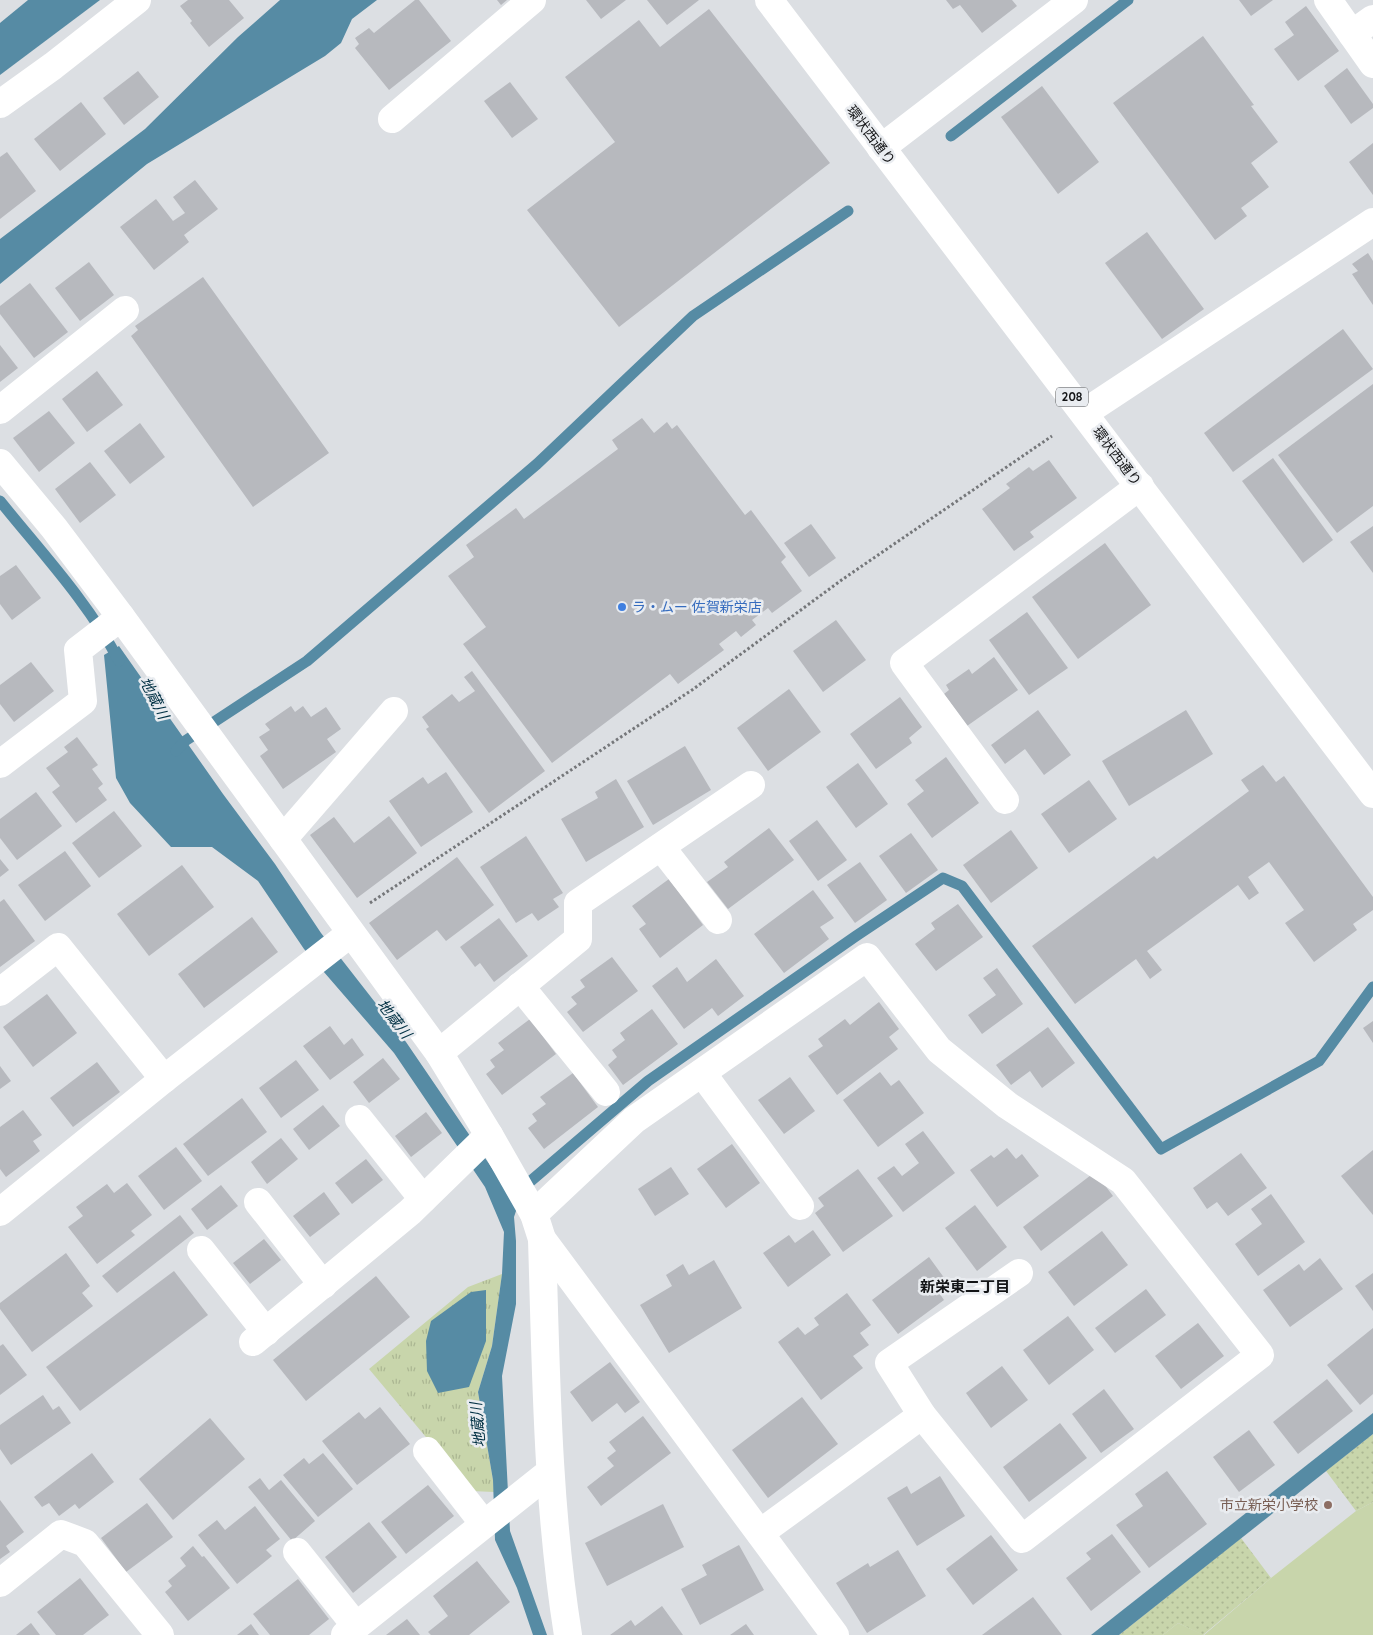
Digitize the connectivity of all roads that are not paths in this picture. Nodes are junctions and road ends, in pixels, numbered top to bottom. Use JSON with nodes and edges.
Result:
{"nodes":[{"id":1,"x":138,"y":0,"type":"edge"},
{"id":2,"x":532,"y":0,"type":"edge"},
{"id":3,"x":769,"y":0,"type":"edge"},
{"id":4,"x":1074,"y":0,"type":"edge"},
{"id":5,"x":1328,"y":0,"type":"edge"},
{"id":6,"x":1362,"y":26,"type":"edge"},
{"id":7,"x":1373,"y":64,"type":"edge"},
{"id":8,"x":0,"y":104,"type":"edge"},
{"id":9,"x":392,"y":119,"type":"dead end"},
{"id":10,"x":881,"y":148,"type":"junction"},
{"id":11,"x":1373,"y":222,"type":"edge"},
{"id":12,"x":125,"y":310,"type":"dead end"},
{"id":13,"x":0,"y":410,"type":"edge"},
{"id":14,"x":1084,"y":413,"type":"junction"},
{"id":15,"x":0,"y":463,"type":"edge"},
{"id":16,"x":1140,"y":486,"type":"junction"},
{"id":17,"x":121,"y":617,"type":"junction"},
{"id":18,"x":394,"y":711,"type":"dead end"},
{"id":19,"x":0,"y":764,"type":"edge"},
{"id":20,"x":751,"y":785,"type":"dead end"},
{"id":21,"x":1373,"y":794,"type":"edge"},
{"id":22,"x":1005,"y":800,"type":"dead end"},
{"id":23,"x":283,"y":840,"type":"junction"},
{"id":24,"x":661,"y":847,"type":"junction"},
{"id":25,"x":718,"y":920,"type":"dead end"},
{"id":26,"x":347,"y":927,"type":"junction"},
{"id":27,"x":520,"y":986,"type":"junction"},
{"id":28,"x":0,"y":992,"type":"edge"},
{"id":29,"x":439,"y":1053,"type":"junction"},
{"id":30,"x":702,"y":1073,"type":"junction"},
{"id":31,"x":164,"y":1079,"type":"junction"},
{"id":32,"x":606,"y":1092,"type":"dead end"},
{"id":33,"x":359,"y":1119,"type":"dead end"},
{"id":34,"x":490,"y":1135,"type":"junction"},
{"id":35,"x":423,"y":1200,"type":"junction"},
{"id":36,"x":258,"y":1202,"type":"dead end"},
{"id":37,"x":800,"y":1206,"type":"dead end"},
{"id":38,"x":0,"y":1212,"type":"edge"},
{"id":39,"x":538,"y":1226,"type":"junction"},
{"id":40,"x":201,"y":1250,"type":"dead end"},
{"id":41,"x":1019,"y":1273,"type":"dead end"},
{"id":42,"x":323,"y":1285,"type":"junction"},
{"id":43,"x":922,"y":1415,"type":"junction"},
{"id":44,"x":427,"y":1451,"type":"dead end"},
{"id":45,"x":550,"y":1472,"type":"junction"},
{"id":46,"x":484,"y":1524,"type":"junction"},
{"id":47,"x":760,"y":1533,"type":"junction"},
{"id":48,"x":297,"y":1552,"type":"dead end"},
{"id":49,"x":0,"y":1583,"type":"edge"},
{"id":50,"x":351,"y":1630,"type":"edge"},
{"id":51,"x":160,"y":1635,"type":"edge"},
{"id":52,"x":568,"y":1635,"type":"edge"},
{"id":53,"x":835,"y":1635,"type":"edge"}],
"edges":[{"from":1,"to":8,"type":"main road"},
{"from":2,"to":9,"type":"main road"},
{"from":3,"to":10,"type":"main road","name":"環状西通り","number":"208"},
{"from":4,"to":10,"type":"main road"},
{"from":5,"to":6,"type":"main road"},
{"from":6,"to":7,"type":"main road"},
{"from":10,"to":14,"type":"main road","name":"環状西通り","number":"208"},
{"from":11,"to":14,"type":"main road"},
{"from":12,"to":13,"type":"main road"},
{"from":14,"to":16,"type":"main road","name":"環状西通り","number":"208"},
{"from":15,"to":17,"type":"main road"},
{"from":16,"to":21,"type":"main road","name":"環状西通り","number":"208"},
{"from":16,"to":22,"type":"main road"},
{"from":17,"to":19,"type":"main road"},
{"from":17,"to":23,"type":"main road"},
{"from":18,"to":23,"type":"main road"},
{"from":20,"to":24,"type":"main road"},
{"from":23,"to":26,"type":"main road"},
{"from":24,"to":25,"type":"main road"},
{"from":24,"to":27,"type":"main road"},
{"from":26,"to":29,"type":"main road"},
{"from":26,"to":31,"type":"main road"},
{"from":27,"to":29,"type":"main road"},
{"from":27,"to":32,"type":"main road"},
{"from":28,"to":31,"type":"main road"},
{"from":29,"to":34,"type":"main road"},
{"from":30,"to":37,"type":"main road"},
{"from":30,"to":39,"type":"main road"},
{"from":30,"to":43,"type":"main road"},
{"from":31,"to":38,"type":"main road"},
{"from":33,"to":35,"type":"main road"},
{"from":34,"to":35,"type":"main road"},
{"from":34,"to":39,"type":"main road"},
{"from":35,"to":42,"type":"main road"},
{"from":36,"to":42,"type":"main road"},
{"from":39,"to":45,"type":"main road"},
{"from":39,"to":47,"type":"main road"},
{"from":40,"to":42,"type":"main road"},
{"from":41,"to":43,"type":"main road"},
{"from":43,"to":47,"type":"main road"},
{"from":44,"to":46,"type":"main road"},
{"from":45,"to":46,"type":"main road"},
{"from":45,"to":52,"type":"main road"},
{"from":46,"to":50,"type":"main road"},
{"from":47,"to":53,"type":"main road"},
{"from":48,"to":50,"type":"main road"},
{"from":49,"to":51,"type":"main road"}]}
